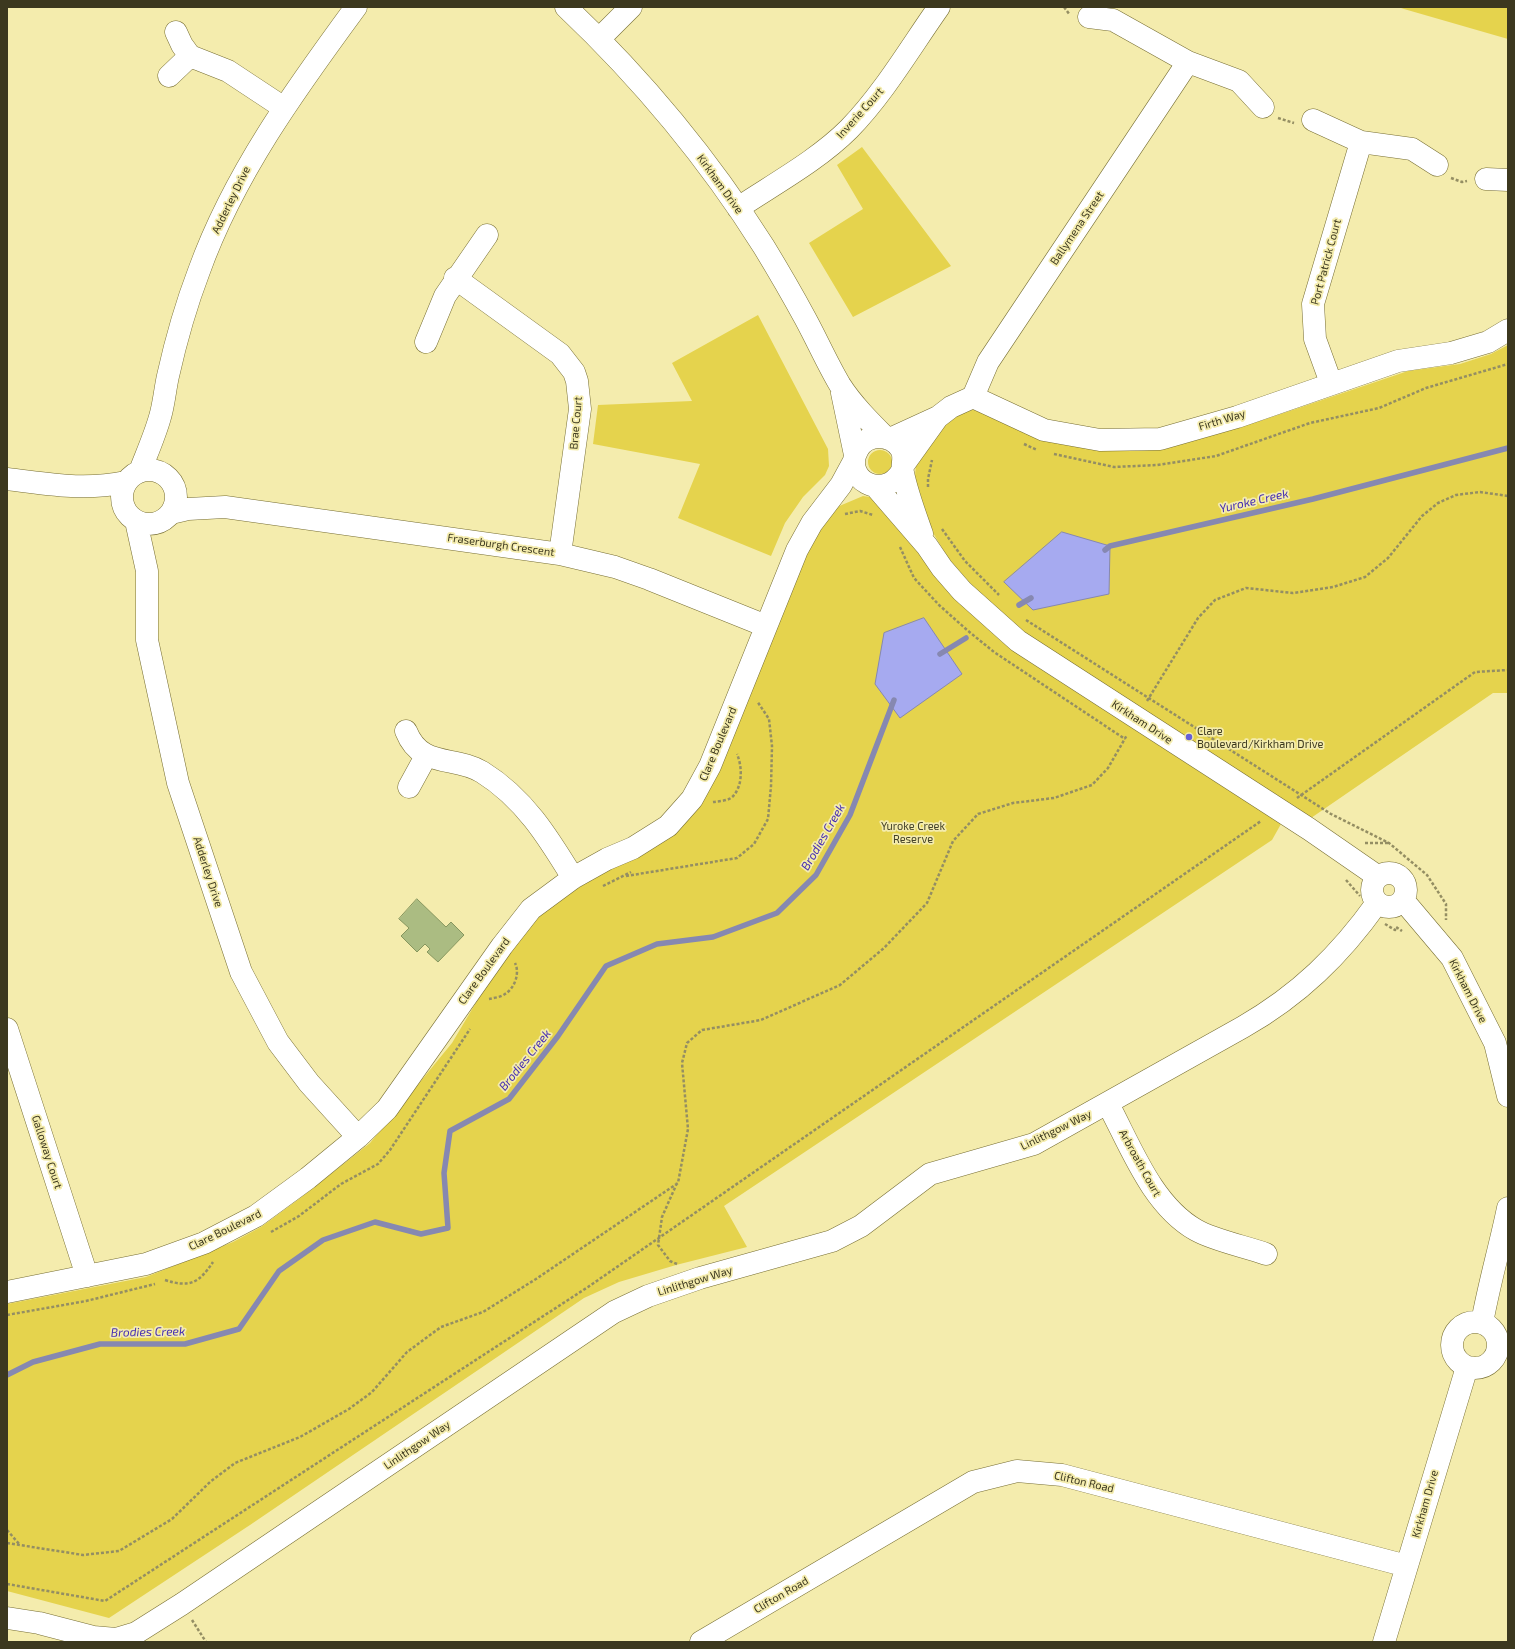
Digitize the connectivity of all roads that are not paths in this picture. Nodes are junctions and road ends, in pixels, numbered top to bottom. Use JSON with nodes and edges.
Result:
{"nodes":[{"id":1,"x":356,"y":7,"type":"edge"},
{"id":2,"x":566,"y":7,"type":"edge"},
{"id":3,"x":631,"y":7,"type":"edge"},
{"id":4,"x":938,"y":7,"type":"edge"},
{"id":5,"x":1089,"y":17,"type":"dead end"},
{"id":6,"x":176,"y":32,"type":"dead end"},
{"id":7,"x":599,"y":39,"type":"junction"},
{"id":8,"x":190,"y":56,"type":"junction"},
{"id":9,"x":1188,"y":62,"type":"junction"},
{"id":10,"x":169,"y":76,"type":"dead end"},
{"id":11,"x":1263,"y":107,"type":"road end"},
{"id":12,"x":284,"y":108,"type":"junction"},
{"id":13,"x":1313,"y":120,"type":"road end"},
{"id":14,"x":1361,"y":142,"type":"junction"},
{"id":15,"x":1437,"y":165,"type":"road end"},
{"id":16,"x":1486,"y":179,"type":"road end"},
{"id":17,"x":1508,"y":180,"type":"edge"},
{"id":18,"x":738,"y":208,"type":"junction"},
{"id":19,"x":487,"y":236,"type":"dead end"},
{"id":20,"x":456,"y":278,"type":"junction"},
{"id":21,"x":1508,"y":330,"type":"edge"},
{"id":22,"x":426,"y":342,"type":"dead end"},
{"id":23,"x":1331,"y":383,"type":"junction"},
{"id":24,"x":841,"y":386,"type":"junction"},
{"id":25,"x":973,"y":397,"type":"junction"},
{"id":26,"x":160,"y":417,"type":"junction"},
{"id":27,"x":938,"y":417,"type":"junction"},
{"id":28,"x":888,"y":438,"type":"junction"},
{"id":29,"x":855,"y":458,"type":"junction"},
{"id":30,"x":903,"y":467,"type":"junction"},
{"id":31,"x":133,"y":476,"type":"junction"},
{"id":32,"x":7,"y":479,"type":"edge"},
{"id":33,"x":168,"y":480,"type":"junction"},
{"id":34,"x":874,"y":486,"type":"junction"},
{"id":35,"x":76,"y":488,"type":"junction"},
{"id":36,"x":225,"y":508,"type":"junction"},
{"id":37,"x":835,"y":510,"type":"junction"},
{"id":38,"x":129,"y":513,"type":"junction"},
{"id":39,"x":166,"y":517,"type":"junction"},
{"id":40,"x":927,"y":546,"type":"junction"},
{"id":41,"x":560,"y":554,"type":"junction"},
{"id":42,"x":147,"y":571,"type":"junction"},
{"id":43,"x":766,"y":626,"type":"junction"},
{"id":44,"x":406,"y":731,"type":"dead end"},
{"id":45,"x":426,"y":756,"type":"junction"},
{"id":46,"x":409,"y":787,"type":"dead end"},
{"id":47,"x":1377,"y":876,"type":"junction"},
{"id":48,"x":573,"y":878,"type":"junction"},
{"id":49,"x":1403,"y":900,"type":"junction"},
{"id":50,"x":1377,"y":903,"type":"junction"},
{"id":51,"x":7,"y":1029,"type":"edge"},
{"id":52,"x":1508,"y":1096,"type":"edge"},
{"id":53,"x":1108,"y":1104,"type":"junction"},
{"id":54,"x":358,"y":1137,"type":"junction"},
{"id":55,"x":1508,"y":1208,"type":"edge"},
{"id":56,"x":1266,"y":1254,"type":"dead end"},
{"id":57,"x":87,"y":1276,"type":"junction"},
{"id":58,"x":7,"y":1292,"type":"edge"},
{"id":59,"x":1482,"y":1323,"type":"junction"},
{"id":60,"x":1502,"y":1354,"type":"edge"},
{"id":61,"x":1467,"y":1367,"type":"junction"},
{"id":62,"x":1407,"y":1566,"type":"junction"},
{"id":63,"x":7,"y":1618,"type":"edge"},
{"id":64,"x":701,"y":1642,"type":"edge"},
{"id":65,"x":1384,"y":1642,"type":"edge"}],
"edges":[{"from":1,"to":12,"type":"street","name":"Adderley Drive"},
{"from":2,"to":7,"type":"street","name":"Kirkham Drive"},
{"from":3,"to":7,"type":"street"},
{"from":4,"to":18,"type":"street","name":"Inverie Court"},
{"from":5,"to":9,"type":"street"},
{"from":6,"to":8,"type":"street"},
{"from":7,"to":18,"type":"street","name":"Kirkham Drive"},
{"from":8,"to":10,"type":"street"},
{"from":8,"to":12,"type":"street"},
{"from":9,"to":11,"type":"street"},
{"from":9,"to":25,"type":"street","name":"Ballymena Street"},
{"from":12,"to":26,"type":"street","name":"Adderley Drive"},
{"from":13,"to":14,"type":"street"},
{"from":14,"to":15,"type":"street"},
{"from":14,"to":23,"type":"street","name":"Port Patrick Court"},
{"from":16,"to":17,"type":"street"},
{"from":18,"to":24,"type":"street","name":"Kirkham Drive"},
{"from":19,"to":20,"type":"street"},
{"from":20,"to":22,"type":"street"},
{"from":20,"to":41,"type":"street","name":"Brae Court"},
{"from":21,"to":23,"type":"street","name":"Firth Way"},
{"from":23,"to":25,"type":"street","name":"Firth Way"},
{"from":24,"to":28,"type":"street","name":"Kirkham Drive"},
{"from":24,"to":29,"type":"street","name":"Kirkham Drive"},
{"from":25,"to":27,"type":"street"},
{"from":26,"to":31,"type":"street","name":"Adderley Drive"},
{"from":26,"to":33,"type":"street","name":"Adderley Drive"},
{"from":27,"to":28,"type":"street"},
{"from":27,"to":30,"type":"street"},
{"from":28,"to":29,"type":"street"},
{"from":28,"to":30,"type":"street"},
{"from":29,"to":34,"type":"street"},
{"from":29,"to":37,"type":"street","name":"Clare Boulevard"},
{"from":30,"to":34,"type":"street"},
{"from":30,"to":40,"type":"street","name":"Kirkham Drive"},
{"from":31,"to":33,"type":"street"},
{"from":31,"to":35,"type":"street"},
{"from":31,"to":38,"type":"street"},
{"from":32,"to":35,"type":"street"},
{"from":33,"to":36,"type":"street","name":"Fraserburgh Crescent"},
{"from":33,"to":39,"type":"street"},
{"from":34,"to":37,"type":"street","name":"Clare Boulevard"},
{"from":34,"to":40,"type":"street","name":"Kirkham Drive"},
{"from":35,"to":38,"type":"street"},
{"from":36,"to":39,"type":"street","name":"Fraserburgh Crescent"},
{"from":36,"to":41,"type":"street","name":"Fraserburgh Crescent"},
{"from":37,"to":43,"type":"street","name":"Clare Boulevard"},
{"from":38,"to":39,"type":"street"},
{"from":38,"to":42,"type":"street","name":"Adderley Drive"},
{"from":39,"to":42,"type":"street","name":"Adderley Drive"},
{"from":40,"to":47,"type":"street","name":"Kirkham Drive"},
{"from":41,"to":43,"type":"street","name":"Fraserburgh Crescent"},
{"from":42,"to":54,"type":"street","name":"Adderley Drive"},
{"from":43,"to":48,"type":"street","name":"Clare Boulevard"},
{"from":44,"to":45,"type":"street"},
{"from":45,"to":46,"type":"street"},
{"from":45,"to":48,"type":"street"},
{"from":47,"to":49,"type":"street"},
{"from":47,"to":50,"type":"street"},
{"from":48,"to":54,"type":"street","name":"Clare Boulevard"},
{"from":49,"to":50,"type":"street"},
{"from":49,"to":52,"type":"street","name":"Kirkham Drive"},
{"from":50,"to":53,"type":"street","name":"Linlithgow Way"},
{"from":51,"to":57,"type":"street","name":"Galloway Court"},
{"from":53,"to":56,"type":"street","name":"Arbroath Court"},
{"from":53,"to":63,"type":"street","name":"Linlithgow Way"},
{"from":54,"to":57,"type":"street","name":"Clare Boulevard"},
{"from":55,"to":59,"type":"street"},
{"from":57,"to":58,"type":"street","name":"Clare Boulevard"},
{"from":59,"to":60,"type":"street"},
{"from":59,"to":61,"type":"street"},
{"from":60,"to":61,"type":"street"},
{"from":61,"to":62,"type":"street","name":"Kirkham Drive"},
{"from":62,"to":64,"type":"street","name":"Clifton Road"},
{"from":62,"to":65,"type":"street","name":"Kirkham Drive"}]}
